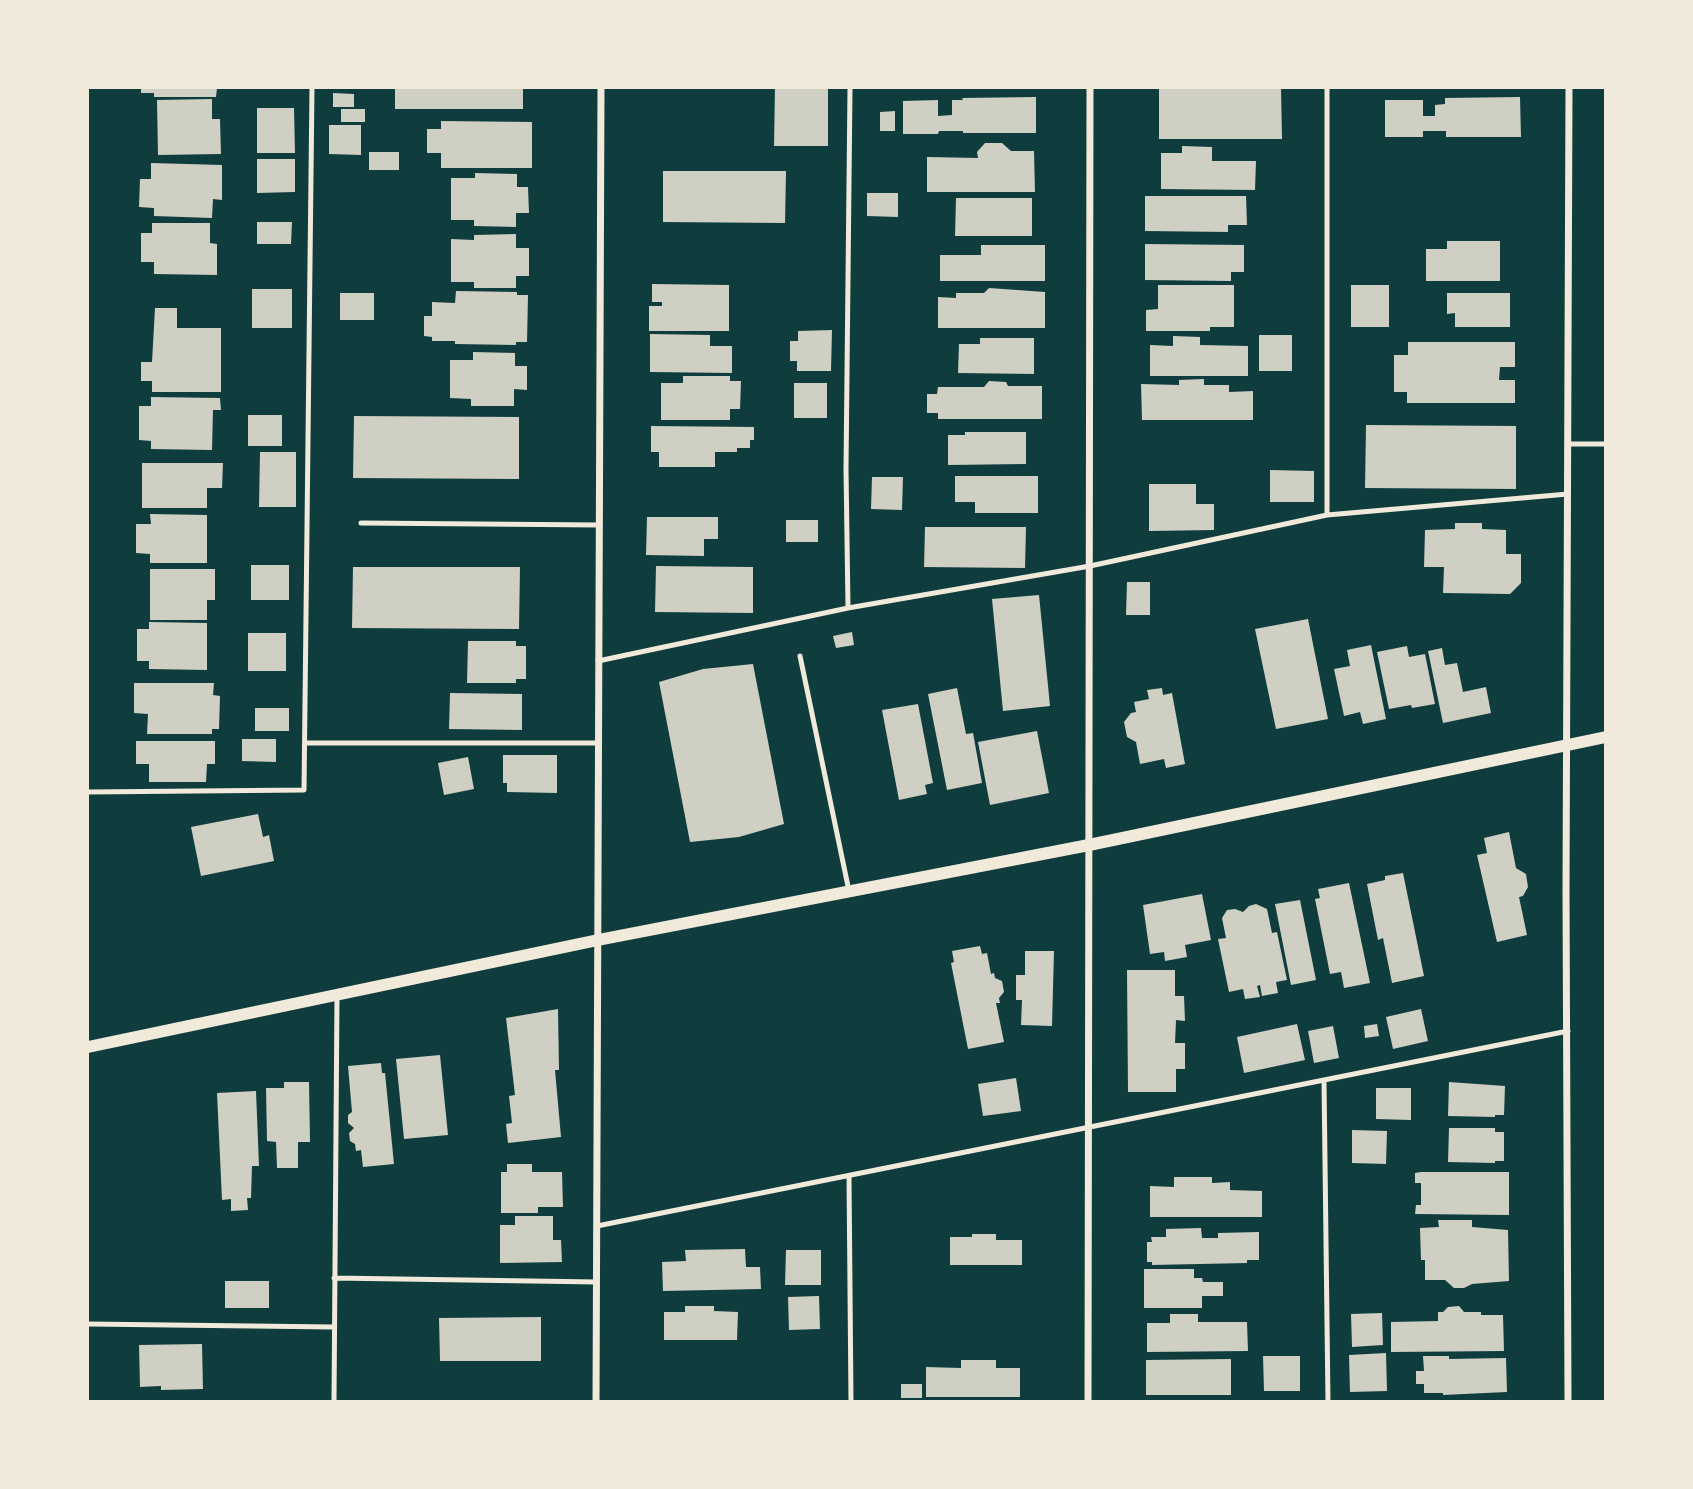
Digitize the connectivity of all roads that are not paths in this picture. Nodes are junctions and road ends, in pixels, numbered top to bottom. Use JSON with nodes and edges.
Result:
{"nodes":[{"id":1,"x":312,"y":88,"type":"edge"},
{"id":2,"x":601,"y":88,"type":"edge"},
{"id":3,"x":850,"y":88,"type":"edge"},
{"id":4,"x":1090,"y":88,"type":"edge"},
{"id":5,"x":1327,"y":88,"type":"edge"},
{"id":6,"x":1569,"y":88,"type":"edge"},
{"id":7,"x":1568,"y":444,"type":"junction"},
{"id":8,"x":1605,"y":444,"type":"edge"},
{"id":9,"x":1568,"y":494,"type":"junction"},
{"id":10,"x":1327,"y":515,"type":"junction"},
{"id":11,"x":361,"y":523,"type":"dead end"},
{"id":12,"x":599,"y":525,"type":"junction"},
{"id":13,"x":1090,"y":566,"type":"junction"},
{"id":14,"x":848,"y":608,"type":"junction"},
{"id":15,"x":800,"y":656,"type":"dead end"},
{"id":16,"x":598,"y":660,"type":"junction"},
{"id":17,"x":1605,"y":737,"type":"edge"},
{"id":18,"x":305,"y":743,"type":"junction"},
{"id":19,"x":598,"y":743,"type":"junction"},
{"id":20,"x":1567,"y":745,"type":"junction"},
{"id":21,"x":88,"y":792,"type":"edge"},
{"id":22,"x":1089,"y":845,"type":"junction"},
{"id":23,"x":849,"y":891,"type":"junction"},
{"id":24,"x":598,"y":940,"type":"junction"},
{"id":25,"x":337,"y":994,"type":"junction"},
{"id":26,"x":1568,"y":1031,"type":"junction"},
{"id":27,"x":88,"y":1047,"type":"edge"},
{"id":28,"x":1324,"y":1081,"type":"junction"},
{"id":29,"x":1089,"y":1128,"type":"junction"},
{"id":30,"x":849,"y":1176,"type":"junction"},
{"id":31,"x":597,"y":1226,"type":"junction"},
{"id":32,"x":334,"y":1278,"type":"junction"},
{"id":33,"x":597,"y":1282,"type":"junction"},
{"id":34,"x":88,"y":1324,"type":"edge"},
{"id":35,"x":334,"y":1327,"type":"junction"},
{"id":36,"x":334,"y":1402,"type":"edge"},
{"id":37,"x":596,"y":1402,"type":"edge"},
{"id":38,"x":851,"y":1402,"type":"edge"},
{"id":39,"x":1088,"y":1402,"type":"edge"},
{"id":40,"x":1328,"y":1402,"type":"edge"},
{"id":41,"x":1568,"y":1402,"type":"edge"}],
"edges":[{"from":1,"to":18,"type":"lane"},
{"from":2,"to":12,"type":"street"},
{"from":3,"to":14,"type":"lane"},
{"from":4,"to":13,"type":"street"},
{"from":5,"to":10,"type":"lane"},
{"from":6,"to":7,"type":"street"},
{"from":7,"to":8,"type":"lane"},
{"from":7,"to":9,"type":"street"},
{"from":9,"to":10,"type":"lane"},
{"from":9,"to":20,"type":"street"},
{"from":10,"to":13,"type":"lane"},
{"from":11,"to":12,"type":"lane"},
{"from":12,"to":16,"type":"street"},
{"from":13,"to":14,"type":"lane"},
{"from":13,"to":22,"type":"street"},
{"from":14,"to":16,"type":"lane"},
{"from":15,"to":23,"type":"lane"},
{"from":16,"to":19,"type":"street"},
{"from":17,"to":20,"type":"street"},
{"from":18,"to":19,"type":"lane"},
{"from":18,"to":21,"type":"lane"},
{"from":19,"to":24,"type":"street"},
{"from":20,"to":22,"type":"street"},
{"from":20,"to":26,"type":"street"},
{"from":22,"to":23,"type":"street"},
{"from":22,"to":29,"type":"street"},
{"from":23,"to":24,"type":"street"},
{"from":24,"to":25,"type":"street"},
{"from":24,"to":31,"type":"street"},
{"from":25,"to":27,"type":"street"},
{"from":25,"to":32,"type":"lane"},
{"from":26,"to":28,"type":"lane"},
{"from":26,"to":41,"type":"street"},
{"from":28,"to":29,"type":"lane"},
{"from":28,"to":40,"type":"lane"},
{"from":29,"to":30,"type":"lane"},
{"from":29,"to":39,"type":"street"},
{"from":30,"to":31,"type":"lane"},
{"from":30,"to":38,"type":"lane"},
{"from":31,"to":33,"type":"street"},
{"from":32,"to":33,"type":"lane"},
{"from":32,"to":35,"type":"lane"},
{"from":33,"to":37,"type":"street"},
{"from":34,"to":35,"type":"lane"},
{"from":35,"to":36,"type":"lane"}]}
